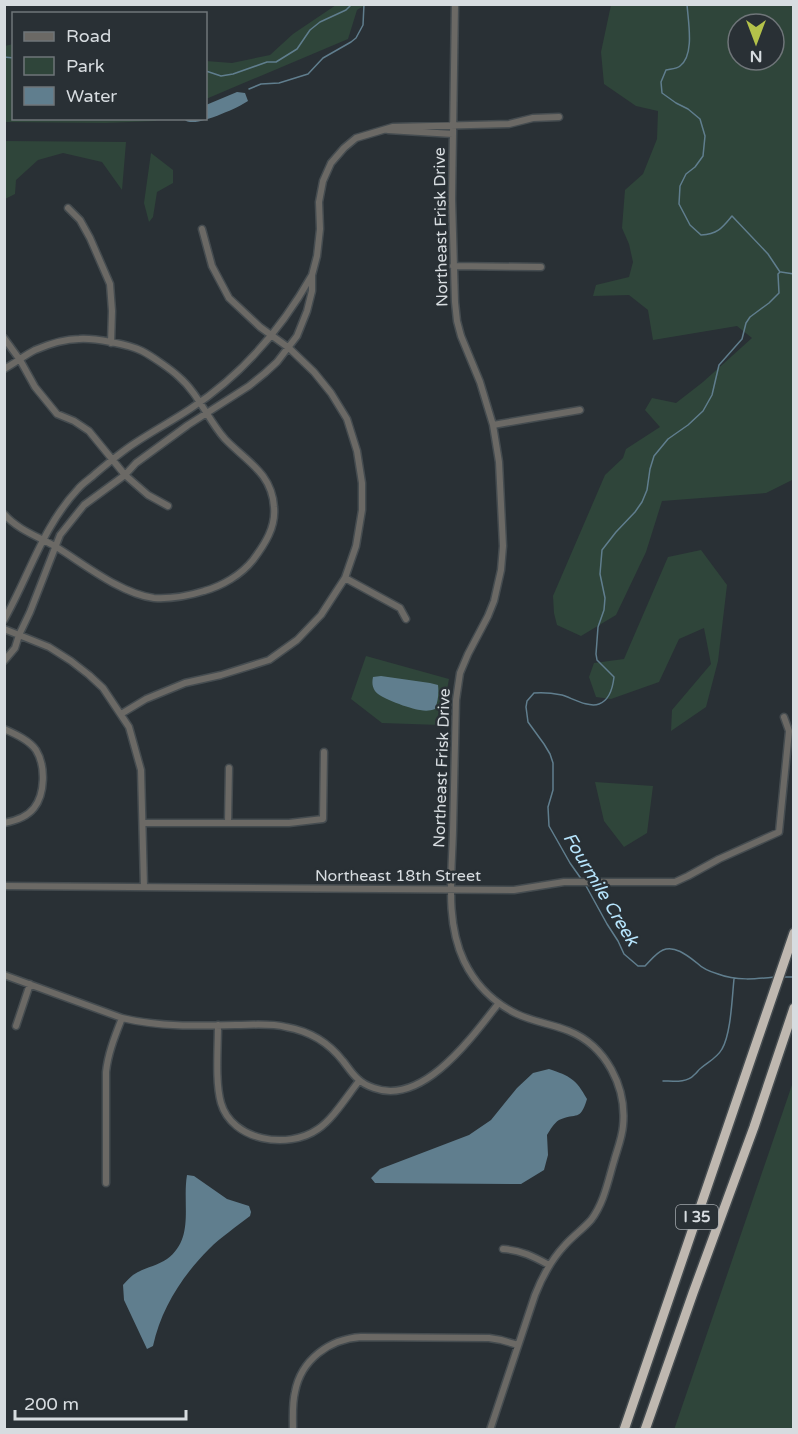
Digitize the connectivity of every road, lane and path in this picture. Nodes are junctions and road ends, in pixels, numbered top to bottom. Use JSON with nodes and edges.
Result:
{"nodes":[{"id":1,"x":455,"y":4,"type":"edge"},
{"id":2,"x":560,"y":117,"type":"dead end"},
{"id":3,"x":452,"y":125,"type":"junction"},
{"id":4,"x":381,"y":129,"type":"junction"},
{"id":5,"x":453,"y":134,"type":"junction"},
{"id":6,"x":68,"y":208,"type":"dead end"},
{"id":7,"x":202,"y":229,"type":"dead end"},
{"id":8,"x":453,"y":266,"type":"junction"},
{"id":9,"x":541,"y":267,"type":"dead end"},
{"id":10,"x":312,"y":275,"type":"junction"},
{"id":11,"x":270,"y":336,"type":"junction"},
{"id":12,"x":4,"y":338,"type":"edge"},
{"id":13,"x":111,"y":343,"type":"junction"},
{"id":14,"x":289,"y":348,"type":"junction"},
{"id":15,"x":20,"y":360,"type":"junction"},
{"id":16,"x":4,"y":369,"type":"edge"},
{"id":17,"x":199,"y":403,"type":"junction"},
{"id":18,"x":580,"y":410,"type":"dead end"},
{"id":19,"x":206,"y":413,"type":"junction"},
{"id":20,"x":493,"y":425,"type":"junction"},
{"id":21,"x":113,"y":459,"type":"junction"},
{"id":22,"x":125,"y":475,"type":"junction"},
{"id":23,"x":168,"y":506,"type":"dead end"},
{"id":24,"x":4,"y":514,"type":"edge"},
{"id":25,"x":43,"y":540,"type":"junction"},
{"id":26,"x":55,"y":546,"type":"junction"},
{"id":27,"x":345,"y":578,"type":"junction"},
{"id":28,"x":406,"y":619,"type":"dead end"},
{"id":29,"x":4,"y":620,"type":"edge"},
{"id":30,"x":4,"y":629,"type":"edge"},
{"id":31,"x":19,"y":636,"type":"junction"},
{"id":32,"x":4,"y":661,"type":"edge"},
{"id":33,"x":121,"y":714,"type":"junction"},
{"id":34,"x":784,"y":717,"type":"dead end"},
{"id":35,"x":4,"y":729,"type":"edge"},
{"id":36,"x":324,"y":753,"type":"dead end"},
{"id":37,"x":229,"y":768,"type":"dead end"},
{"id":38,"x":4,"y":823,"type":"edge"},
{"id":39,"x":143,"y":823,"type":"junction"},
{"id":40,"x":228,"y":823,"type":"junction"},
{"id":41,"x":4,"y":886,"type":"edge"},
{"id":42,"x":144,"y":888,"type":"junction"},
{"id":43,"x":451,"y":891,"type":"junction"},
{"id":44,"x":794,"y":933,"type":"edge"},
{"id":45,"x":4,"y":975,"type":"edge"},
{"id":46,"x":30,"y":984,"type":"junction"},
{"id":47,"x":498,"y":1004,"type":"junction"},
{"id":48,"x":794,"y":1008,"type":"edge"},
{"id":49,"x":122,"y":1018,"type":"junction"},
{"id":50,"x":218,"y":1025,"type":"junction"},
{"id":51,"x":16,"y":1026,"type":"dead end"},
{"id":52,"x":359,"y":1081,"type":"junction"},
{"id":53,"x":106,"y":1183,"type":"dead end"},
{"id":54,"x":503,"y":1249,"type":"dead end"},
{"id":55,"x":549,"y":1265,"type":"junction"},
{"id":56,"x":518,"y":1345,"type":"junction"},
{"id":57,"x":293,"y":1430,"type":"edge"},
{"id":58,"x":489,"y":1430,"type":"edge"},
{"id":59,"x":624,"y":1430,"type":"edge"},
{"id":60,"x":645,"y":1430,"type":"edge"}],
"edges":[{"from":1,"to":3,"type":"street","name":"Northeast Frisk Drive"},
{"from":2,"to":3,"type":"street"},
{"from":3,"to":4,"type":"street"},
{"from":3,"to":5,"type":"street","name":"Northeast Frisk Drive"},
{"from":4,"to":5,"type":"street"},
{"from":4,"to":10,"type":"street"},
{"from":5,"to":8,"type":"street","name":"Northeast Frisk Drive"},
{"from":6,"to":13,"type":"street"},
{"from":7,"to":11,"type":"street"},
{"from":8,"to":9,"type":"street"},
{"from":8,"to":20,"type":"street","name":"Northeast Frisk Drive"},
{"from":10,"to":11,"type":"street"},
{"from":10,"to":14,"type":"street"},
{"from":11,"to":14,"type":"street"},
{"from":11,"to":17,"type":"street"},
{"from":12,"to":15,"type":"street"},
{"from":13,"to":15,"type":"street"},
{"from":13,"to":17,"type":"street"},
{"from":14,"to":19,"type":"street"},
{"from":14,"to":27,"type":"street"},
{"from":15,"to":16,"type":"street"},
{"from":15,"to":21,"type":"street"},
{"from":17,"to":19,"type":"street"},
{"from":17,"to":21,"type":"street"},
{"from":18,"to":20,"type":"street"},
{"from":19,"to":22,"type":"street"},
{"from":19,"to":26,"type":"street"},
{"from":20,"to":43,"type":"street","name":"Northeast Frisk Drive"},
{"from":21,"to":22,"type":"street"},
{"from":21,"to":25,"type":"street"},
{"from":22,"to":23,"type":"street"},
{"from":22,"to":26,"type":"street"},
{"from":24,"to":25,"type":"street"},
{"from":25,"to":26,"type":"street"},
{"from":25,"to":29,"type":"street"},
{"from":26,"to":31,"type":"street"},
{"from":27,"to":28,"type":"street"},
{"from":27,"to":33,"type":"street"},
{"from":30,"to":31,"type":"street"},
{"from":31,"to":32,"type":"street"},
{"from":31,"to":33,"type":"street"},
{"from":33,"to":39,"type":"street"},
{"from":34,"to":43,"type":"street","name":"Northeast 18th Street"},
{"from":35,"to":38,"type":"street"},
{"from":36,"to":40,"type":"street"},
{"from":37,"to":40,"type":"street"},
{"from":39,"to":40,"type":"street"},
{"from":39,"to":42,"type":"street"},
{"from":41,"to":42,"type":"street","name":"Northeast 18th Street"},
{"from":42,"to":43,"type":"street","name":"Northeast 18th Street"},
{"from":43,"to":47,"type":"street","name":"Northeast Frisk Drive"},
{"from":44,"to":59,"type":"highway","number":"I 35"},
{"from":45,"to":46,"type":"street"},
{"from":46,"to":49,"type":"street"},
{"from":46,"to":51,"type":"street"},
{"from":47,"to":52,"type":"street"},
{"from":47,"to":55,"type":"street","name":"Northeast Frisk Drive"},
{"from":48,"to":60,"type":"highway","number":"I 35"},
{"from":49,"to":50,"type":"street"},
{"from":49,"to":53,"type":"street"},
{"from":50,"to":52,"type":"street"},
{"from":50,"to":52,"type":"street"},
{"from":54,"to":55,"type":"street"},
{"from":55,"to":56,"type":"street","name":"Northeast Frisk Drive"},
{"from":56,"to":57,"type":"street"},
{"from":56,"to":58,"type":"street","name":"Northeast Frisk Drive"}]}
